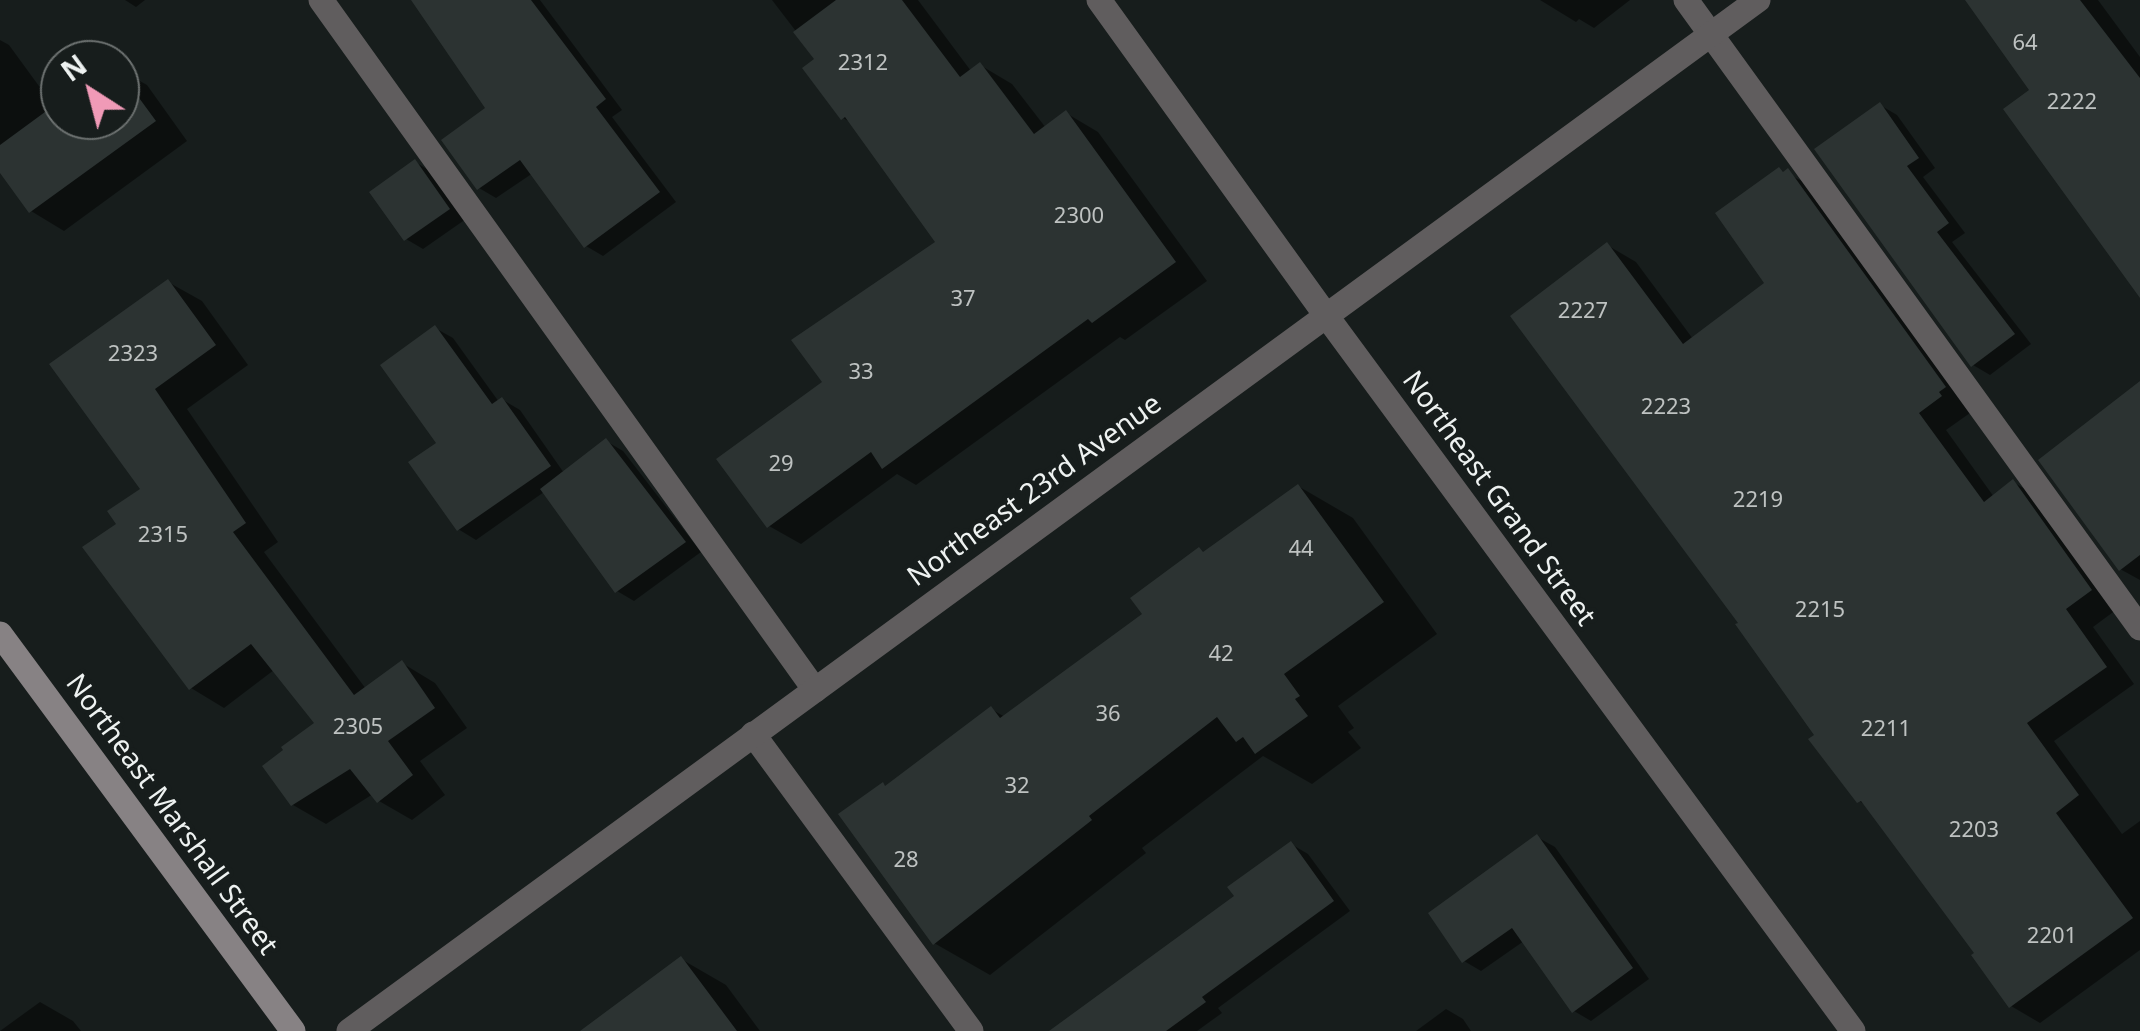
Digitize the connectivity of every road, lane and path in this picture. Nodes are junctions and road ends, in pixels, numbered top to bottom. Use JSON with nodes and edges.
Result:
{"nodes":[{"id":1,"x":321,"y":0,"type":"edge"},
{"id":2,"x":1099,"y":0,"type":"edge"},
{"id":3,"x":1686,"y":0,"type":"edge"},
{"id":4,"x":1758,"y":0,"type":"edge"},
{"id":5,"x":1711,"y":34,"type":"junction"},
{"id":6,"x":1325,"y":314,"type":"junction"},
{"id":7,"x":2140,"y":628,"type":"edge"},
{"id":8,"x":0,"y":634,"type":"edge"},
{"id":9,"x":815,"y":690,"type":"junction"},
{"id":10,"x":752,"y":734,"type":"junction"},
{"id":11,"x":293,"y":1031,"type":"edge"},
{"id":12,"x":348,"y":1031,"type":"edge"},
{"id":13,"x":971,"y":1031,"type":"edge"},
{"id":14,"x":1853,"y":1031,"type":"edge"}],
"edges":[{"from":1,"to":9,"type":"street"},
{"from":2,"to":6,"type":"street","name":"Northeast Grand Street"},
{"from":3,"to":5,"type":"street"},
{"from":4,"to":5,"type":"street","name":"Northeast 23rd Avenue"},
{"from":5,"to":6,"type":"street","name":"Northeast 23rd Avenue"},
{"from":5,"to":7,"type":"street"},
{"from":6,"to":9,"type":"street","name":"Northeast 23rd Avenue"},
{"from":6,"to":14,"type":"street","name":"Northeast Grand Street"},
{"from":8,"to":11,"type":"street","name":"Northeast Marshall Street"},
{"from":9,"to":10,"type":"street","name":"Northeast 23rd Avenue"},
{"from":10,"to":12,"type":"street","name":"Northeast 23rd Avenue"},
{"from":10,"to":13,"type":"street"}]}
